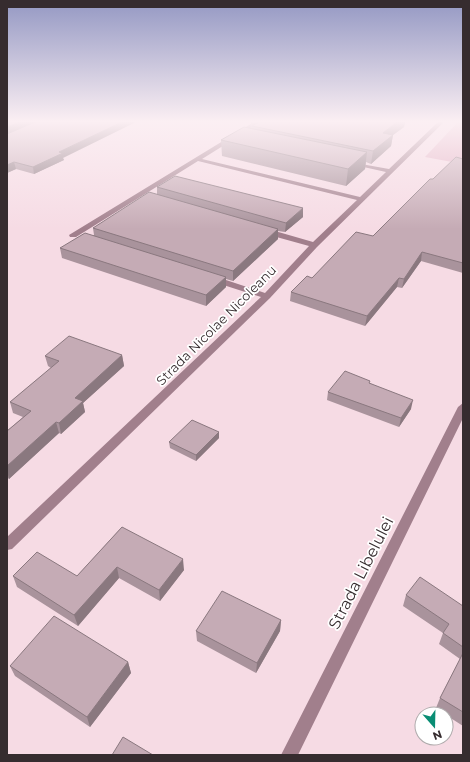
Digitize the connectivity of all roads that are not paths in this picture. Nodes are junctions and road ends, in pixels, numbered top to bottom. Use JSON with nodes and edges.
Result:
{"nodes":[{"id":1,"x":404,"y":158,"type":"edge"},
{"id":2,"x":198,"y":159,"type":"joint"},
{"id":3,"x":346,"y":162,"type":"edge"},
{"id":4,"x":390,"y":171,"type":"junction"},
{"id":5,"x":139,"y":195,"type":"junction"},
{"id":6,"x":152,"y":199,"type":"edge"},
{"id":7,"x":361,"y":199,"type":"junction"},
{"id":8,"x":255,"y":228,"type":"edge"},
{"id":9,"x":81,"y":238,"type":"edge"},
{"id":10,"x":314,"y":244,"type":"junction"},
{"id":11,"x":202,"y":275,"type":"edge"},
{"id":12,"x":267,"y":296,"type":"junction"},
{"id":13,"x":463,"y":407,"type":"edge"},
{"id":14,"x":7,"y":545,"type":"edge"},
{"id":15,"x":289,"y":755,"type":"edge"}],
"edges":[{"from":1,"to":4,"type":"street","name":"Strada Nicolae Nicoleanu"},
{"from":2,"to":5,"type":"street"},
{"from":2,"to":7,"type":"street"},
{"from":3,"to":4,"type":"street"},
{"from":4,"to":7,"type":"street","name":"Strada Nicolae Nicoleanu"},
{"from":5,"to":6,"type":"street"},
{"from":5,"to":9,"type":"street"},
{"from":7,"to":10,"type":"street","name":"Strada Nicolae Nicoleanu"},
{"from":8,"to":10,"type":"street"},
{"from":10,"to":12,"type":"street","name":"Strada Nicolae Nicoleanu"},
{"from":11,"to":12,"type":"street"},
{"from":12,"to":14,"type":"street","name":"Strada Nicolae Nicoleanu"},
{"from":13,"to":15,"type":"street","name":"Strada Libelulei"}]}
